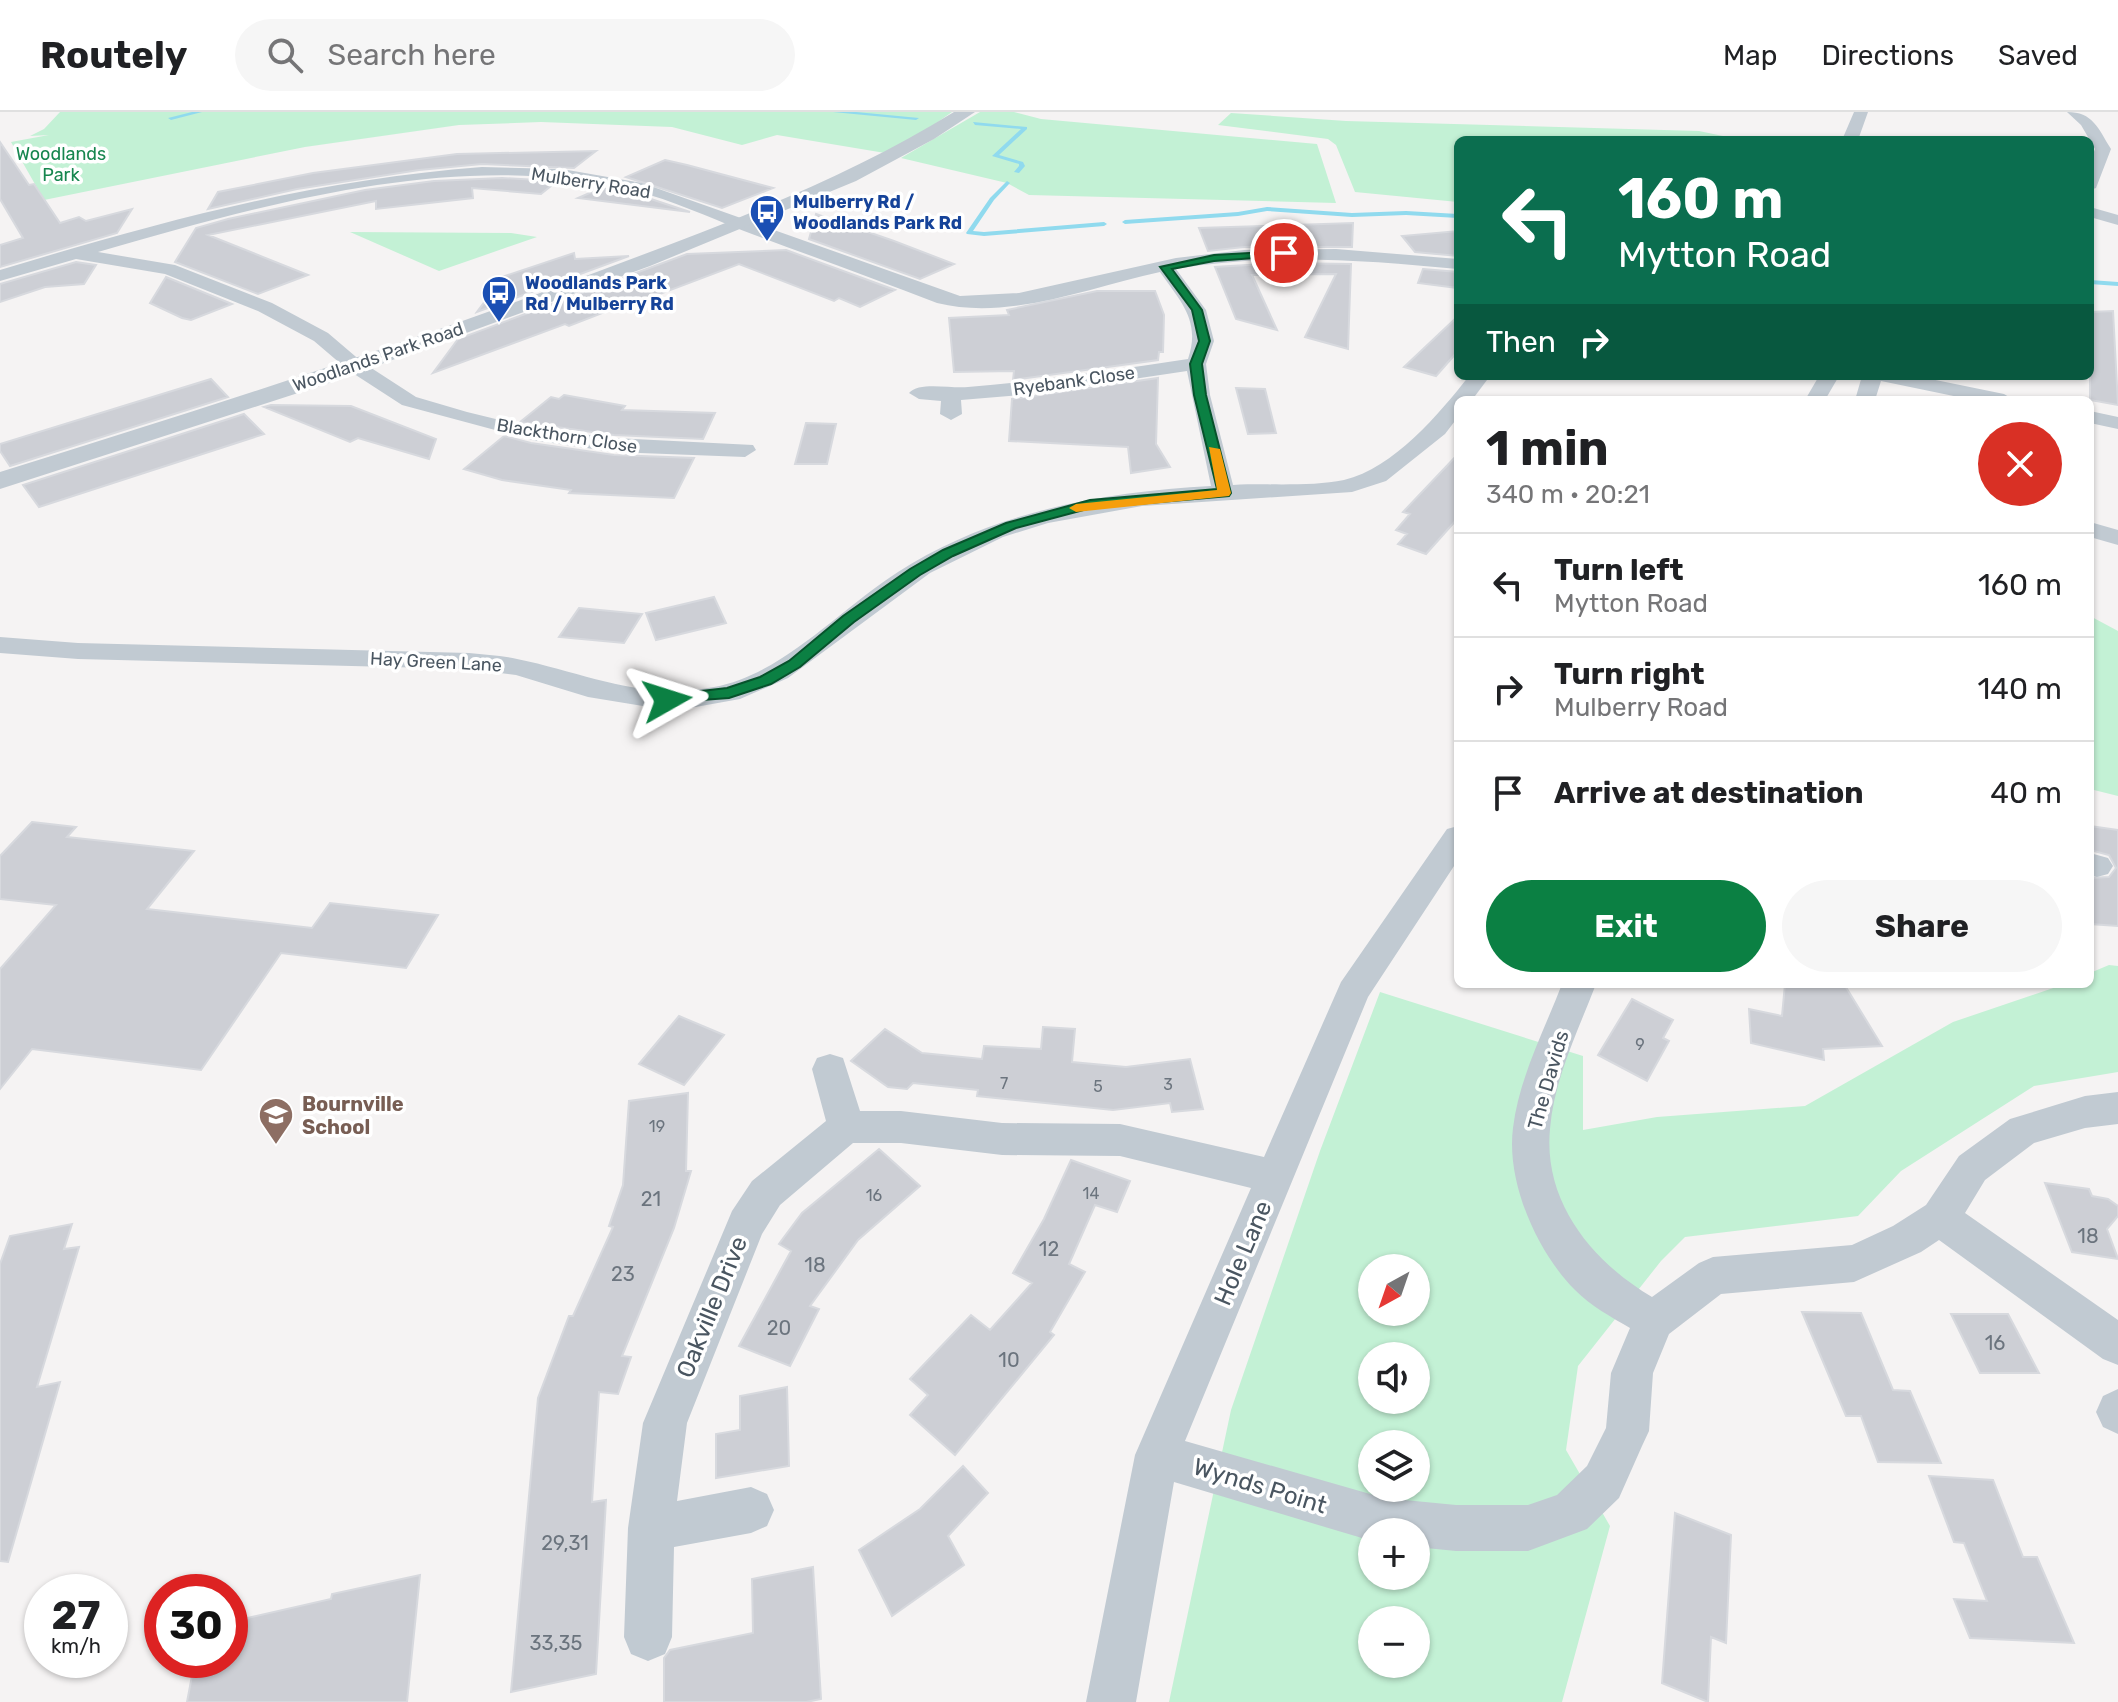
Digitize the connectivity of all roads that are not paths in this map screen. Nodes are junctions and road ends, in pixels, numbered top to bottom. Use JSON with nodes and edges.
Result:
{"nodes":[{"id":1,"x":966,"y":112,"type":"edge"},
{"id":2,"x":1861,"y":112,"type":"edge"},
{"id":3,"x":2074,"y":112,"type":"edge"},
{"id":4,"x":1852,"y":136,"type":"edge"},
{"id":5,"x":2094,"y":174,"type":"edge"},
{"id":6,"x":2094,"y":213,"type":"edge"},
{"id":7,"x":2118,"y":220,"type":"edge"},
{"id":8,"x":740,"y":224,"type":"junction"},
{"id":9,"x":74,"y":253,"type":"junction"},
{"id":10,"x":1454,"y":264,"type":"edge"},
{"id":11,"x":1165,"y":267,"type":"junction"},
{"id":12,"x":0,"y":276,"type":"edge"},
{"id":13,"x":1196,"y":364,"type":"junction"},
{"id":14,"x":355,"y":366,"type":"junction"},
{"id":15,"x":1477,"y":380,"type":"edge"},
{"id":16,"x":1906,"y":380,"type":"edge"},
{"id":17,"x":919,"y":393,"type":"dead end"},
{"id":18,"x":1464,"y":396,"type":"edge"},
{"id":19,"x":1984,"y":396,"type":"edge"},
{"id":20,"x":1454,"y":408,"type":"edge"},
{"id":21,"x":2094,"y":418,"type":"edge"},
{"id":22,"x":2118,"y":423,"type":"edge"},
{"id":23,"x":745,"y":450,"type":"dead end"},
{"id":24,"x":0,"y":481,"type":"edge"},
{"id":25,"x":1224,"y":493,"type":"junction"},
{"id":26,"x":2094,"y":530,"type":"edge"},
{"id":27,"x":2118,"y":538,"type":"edge"},
{"id":28,"x":0,"y":645,"type":"edge"},
{"id":29,"x":1454,"y":843,"type":"edge"},
{"id":30,"x":1578,"y":988,"type":"edge"},
{"id":31,"x":830,"y":1069,"type":"dead end"},
{"id":32,"x":2118,"y":1108,"type":"edge"},
{"id":33,"x":846,"y":1127,"type":"junction"},
{"id":34,"x":1276,"y":1177,"type":"junction"},
{"id":35,"x":1940,"y":1218,"type":"junction"},
{"id":36,"x":1654,"y":1320,"type":"junction"},
{"id":37,"x":2118,"y":1345,"type":"edge"},
{"id":38,"x":1157,"y":1455,"type":"junction"},
{"id":39,"x":751,"y":1510,"type":"dead end"},
{"id":40,"x":651,"y":1528,"type":"junction"},
{"id":41,"x":648,"y":1637,"type":"dead end"},
{"id":42,"x":1111,"y":1702,"type":"edge"}],
"edges":[{"from":1,"to":8,"type":"street","name":"Woodlands Park Road"},
{"from":2,"to":4,"type":"street"},
{"from":3,"to":5,"type":"street"},
{"from":6,"to":7,"type":"street"},
{"from":8,"to":9,"type":"street","name":"Mulberry Road"},
{"from":8,"to":11,"type":"street","name":"Mulberry Road"},
{"from":8,"to":14,"type":"street","name":"Woodlands Park Road"},
{"from":9,"to":12,"type":"street","name":"Mulberry Road"},
{"from":9,"to":14,"type":"street","name":"Blackthorn Close"},
{"from":10,"to":11,"type":"street","name":"Mulberry Road"},
{"from":11,"to":13,"type":"street"},
{"from":13,"to":17,"type":"street","name":"Ryebank Close"},
{"from":13,"to":25,"type":"street"},
{"from":14,"to":23,"type":"street","name":"Blackthorn Close"},
{"from":14,"to":24,"type":"street","name":"Woodlands Park Road"},
{"from":15,"to":18,"type":"street","name":"Hay Green Lane"},
{"from":16,"to":19,"type":"street"},
{"from":20,"to":25,"type":"street","name":"Hay Green Lane"},
{"from":21,"to":22,"type":"street"},
{"from":25,"to":28,"type":"street","name":"Hay Green Lane"},
{"from":26,"to":27,"type":"street"},
{"from":29,"to":34,"type":"street","name":"Hole Lane"},
{"from":30,"to":36,"type":"street","name":"The Davids"},
{"from":31,"to":33,"type":"street"},
{"from":32,"to":35,"type":"street"},
{"from":33,"to":34,"type":"street"},
{"from":33,"to":40,"type":"street","name":"Oakville Drive"},
{"from":34,"to":38,"type":"street","name":"Hole Lane"},
{"from":35,"to":36,"type":"street"},
{"from":35,"to":37,"type":"street"},
{"from":36,"to":38,"type":"street","name":"Wynds Point"},
{"from":38,"to":42,"type":"street","name":"Hole Lane"},
{"from":39,"to":40,"type":"street"},
{"from":40,"to":41,"type":"street","name":"Oakville Drive"}]}
